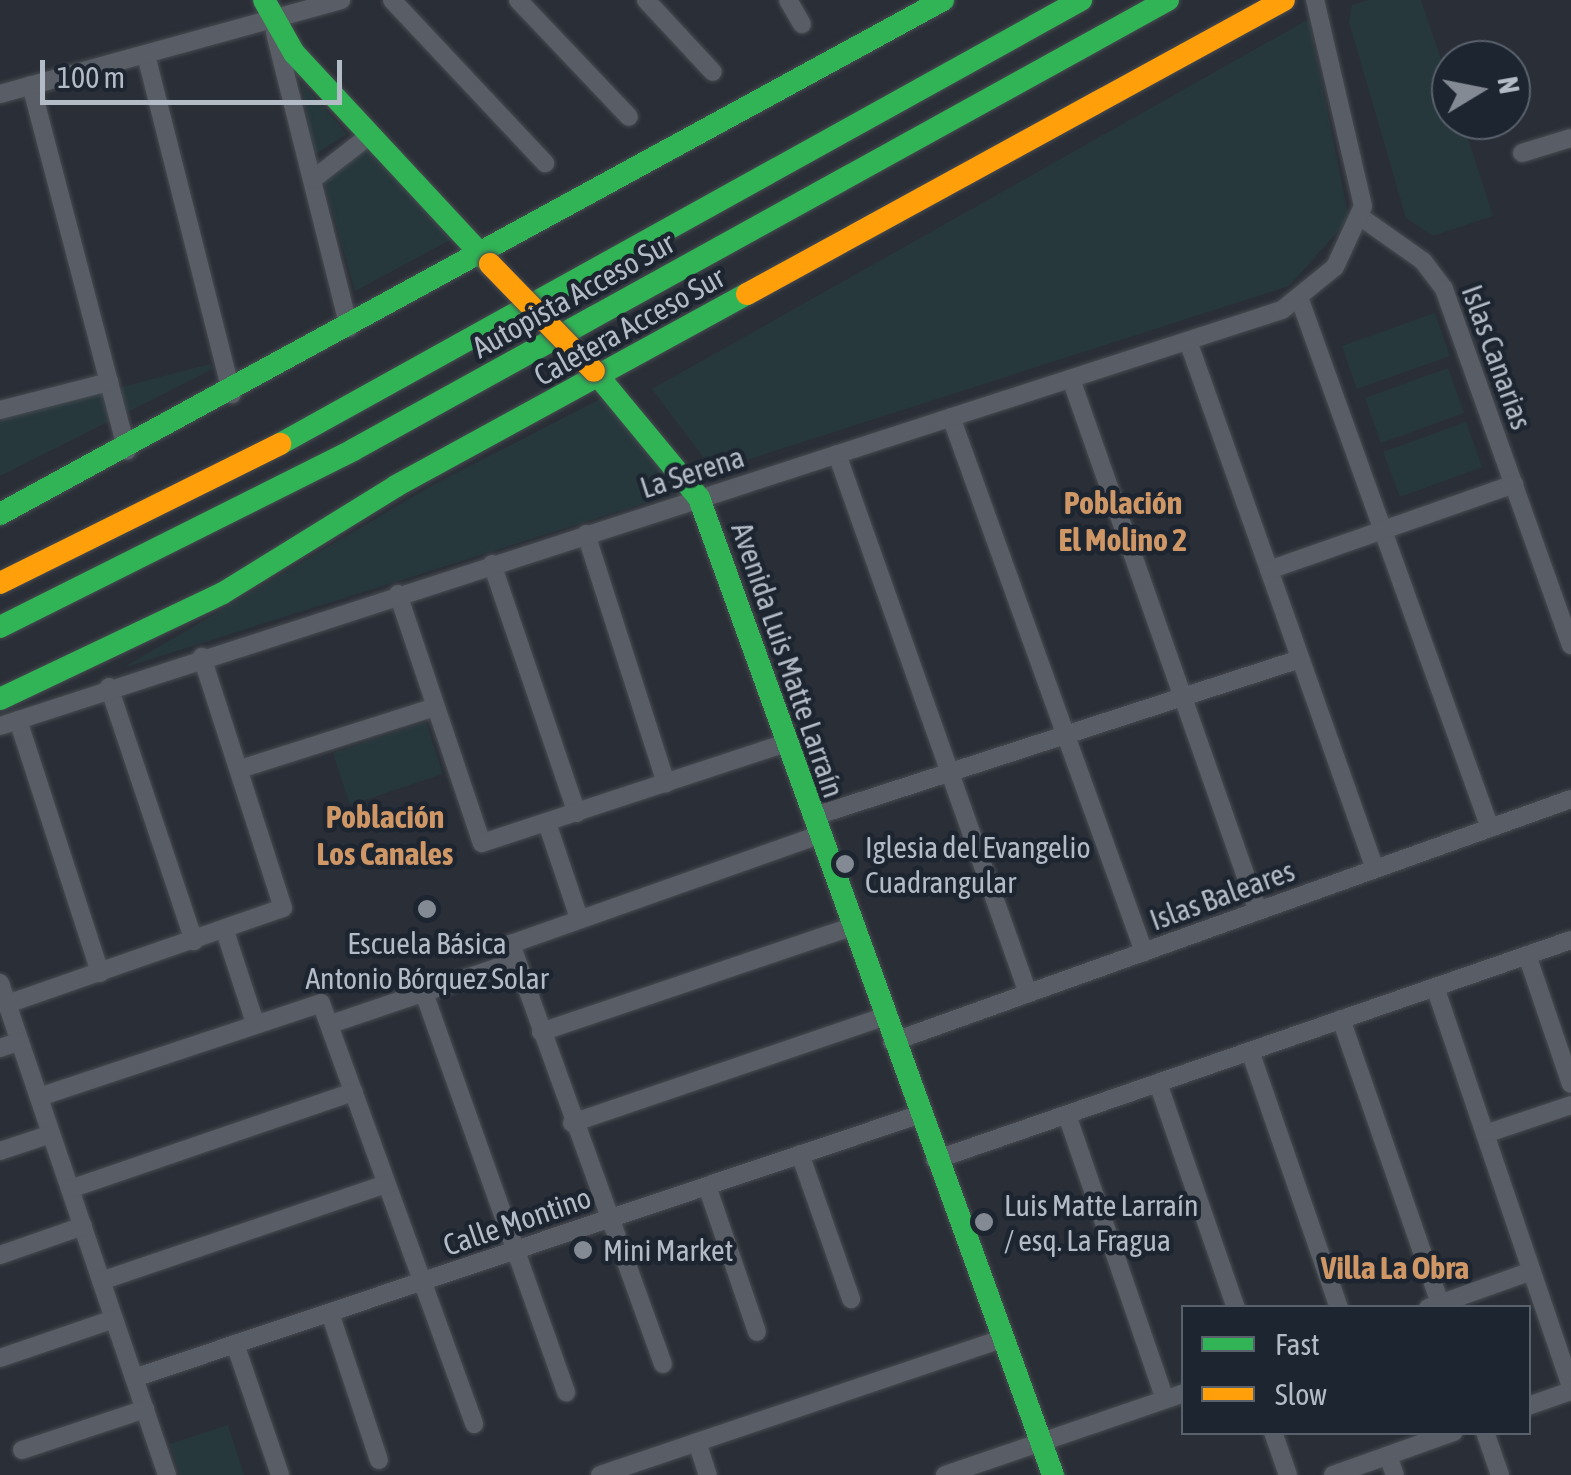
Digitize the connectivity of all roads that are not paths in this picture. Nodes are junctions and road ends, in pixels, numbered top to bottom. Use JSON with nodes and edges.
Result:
{"nodes":[{"id":1,"x":341,"y":0,"type":"edge"},
{"id":2,"x":392,"y":0,"type":"edge"},
{"id":3,"x":518,"y":0,"type":"edge"},
{"id":4,"x":646,"y":0,"type":"edge"},
{"id":5,"x":788,"y":0,"type":"edge"},
{"id":6,"x":943,"y":0,"type":"edge"},
{"id":7,"x":1081,"y":0,"type":"edge"},
{"id":8,"x":1168,"y":0,"type":"edge"},
{"id":9,"x":1284,"y":0,"type":"edge"},
{"id":10,"x":1315,"y":0,"type":"edge"},
{"id":11,"x":268,"y":10,"type":"edge"},
{"id":12,"x":802,"y":24,"type":"dead end"},
{"id":13,"x":146,"y":55,"type":"junction"},
{"id":14,"x":713,"y":72,"type":"dead end"},
{"id":15,"x":32,"y":85,"type":"junction"},
{"id":16,"x":0,"y":94,"type":"edge"},
{"id":17,"x":630,"y":118,"type":"dead end"},
{"id":18,"x":369,"y":136,"type":"junction"},
{"id":19,"x":1571,"y":138,"type":"edge"},
{"id":20,"x":1522,"y":153,"type":"dead end"},
{"id":21,"x":544,"y":163,"type":"dead end"},
{"id":22,"x":312,"y":180,"type":"junction"},
{"id":23,"x":1362,"y":218,"type":"junction"},
{"id":24,"x":486,"y":259,"type":"junction"},
{"id":25,"x":1300,"y":300,"type":"junction"},
{"id":26,"x":349,"y":328,"type":"junction"},
{"id":27,"x":1188,"y":342,"type":"junction"},
{"id":28,"x":598,"y":375,"type":"junction"},
{"id":29,"x":1072,"y":379,"type":"junction"},
{"id":30,"x":109,"y":382,"type":"junction"},
{"id":31,"x":232,"y":394,"type":"junction"},
{"id":32,"x":0,"y":410,"type":"edge"},
{"id":33,"x":952,"y":418,"type":"junction"},
{"id":34,"x":127,"y":451,"type":"junction"},
{"id":35,"x":837,"y":454,"type":"junction"},
{"id":36,"x":1514,"y":484,"type":"junction"},
{"id":37,"x":699,"y":498,"type":"junction"},
{"id":38,"x":0,"y":514,"type":"edge"},
{"id":39,"x":1382,"y":530,"type":"junction"},
{"id":40,"x":586,"y":534,"type":"junction"},
{"id":41,"x":492,"y":564,"type":"junction"},
{"id":42,"x":1269,"y":570,"type":"junction"},
{"id":43,"x":0,"y":583,"type":"edge"},
{"id":44,"x":398,"y":594,"type":"junction"},
{"id":45,"x":0,"y":627,"type":"edge"},
{"id":46,"x":1571,"y":646,"type":"edge"},
{"id":47,"x":202,"y":657,"type":"junction"},
{"id":48,"x":1300,"y":659,"type":"junction"},
{"id":49,"x":109,"y":687,"type":"junction"},
{"id":50,"x":1183,"y":697,"type":"junction"},
{"id":51,"x":0,"y":699,"type":"edge"},
{"id":52,"x":435,"y":707,"type":"junction"},
{"id":53,"x":9,"y":723,"type":"edge"},
{"id":54,"x":1066,"y":735,"type":"junction"},
{"id":55,"x":786,"y":743,"type":"junction"},
{"id":56,"x":240,"y":769,"type":"junction"},
{"id":57,"x":950,"y":772,"type":"junction"},
{"id":58,"x":666,"y":783,"type":"junction"},
{"id":59,"x":1571,"y":799,"type":"edge"},
{"id":60,"x":577,"y":813,"type":"junction"},
{"id":61,"x":546,"y":823,"type":"junction"},
{"id":62,"x":815,"y":826,"type":"junction"},
{"id":63,"x":1490,"y":828,"type":"junction"},
{"id":64,"x":1375,"y":869,"type":"junction"},
{"id":65,"x":1258,"y":911,"type":"junction"},
{"id":66,"x":578,"y":915,"type":"junction"},
{"id":67,"x":851,"y":927,"type":"junction"},
{"id":68,"x":224,"y":931,"type":"junction"},
{"id":69,"x":1571,"y":940,"type":"edge"},
{"id":70,"x":194,"y":941,"type":"junction"},
{"id":71,"x":1144,"y":952,"type":"junction"},
{"id":72,"x":1527,"y":955,"type":"junction"},
{"id":73,"x":516,"y":961,"type":"junction"},
{"id":74,"x":100,"y":973,"type":"junction"},
{"id":75,"x":0,"y":983,"type":"edge"},
{"id":76,"x":1435,"y":987,"type":"junction"},
{"id":77,"x":424,"y":993,"type":"junction"},
{"id":78,"x":1028,"y":993,"type":"junction"},
{"id":79,"x":7,"y":1004,"type":"junction"},
{"id":80,"x":882,"y":1017,"type":"junction"},
{"id":81,"x":1342,"y":1019,"type":"junction"},
{"id":82,"x":255,"y":1023,"type":"junction"},
{"id":83,"x":331,"y":1024,"type":"junction"},
{"id":84,"x":540,"y":1032,"type":"junction"},
{"id":85,"x":20,"y":1041,"type":"junction"},
{"id":86,"x":892,"y":1042,"type":"junction"},
{"id":87,"x":0,"y":1048,"type":"edge"},
{"id":88,"x":1250,"y":1051,"type":"junction"},
{"id":89,"x":1158,"y":1083,"type":"junction"},
{"id":90,"x":1571,"y":1084,"type":"edge"},
{"id":91,"x":354,"y":1092,"type":"junction"},
{"id":92,"x":39,"y":1097,"type":"junction"},
{"id":93,"x":1571,"y":1105,"type":"edge"},
{"id":94,"x":1067,"y":1114,"type":"junction"},
{"id":95,"x":918,"y":1115,"type":"junction"},
{"id":96,"x":572,"y":1124,"type":"junction"},
{"id":97,"x":51,"y":1134,"type":"junction"},
{"id":98,"x":1485,"y":1134,"type":"junction"},
{"id":99,"x":0,"y":1151,"type":"edge"},
{"id":100,"x":800,"y":1154,"type":"junction"},
{"id":101,"x":934,"y":1160,"type":"junction"},
{"id":102,"x":386,"y":1184,"type":"junction"},
{"id":103,"x":707,"y":1186,"type":"junction"},
{"id":104,"x":70,"y":1190,"type":"junction"},
{"id":105,"x":608,"y":1219,"type":"junction"},
{"id":106,"x":83,"y":1226,"type":"junction"},
{"id":107,"x":515,"y":1250,"type":"junction"},
{"id":108,"x":0,"y":1255,"type":"edge"},
{"id":109,"x":1532,"y":1271,"type":"junction"},
{"id":110,"x":101,"y":1280,"type":"junction"},
{"id":111,"x":422,"y":1282,"type":"junction"},
{"id":112,"x":851,"y":1299,"type":"dead end"},
{"id":113,"x":1235,"y":1305,"type":"edge"},
{"id":114,"x":1338,"y":1305,"type":"edge"},
{"id":115,"x":1434,"y":1305,"type":"edge"},
{"id":116,"x":330,"y":1313,"type":"junction"},
{"id":117,"x":114,"y":1319,"type":"junction"},
{"id":118,"x":757,"y":1332,"type":"dead end"},
{"id":119,"x":1002,"y":1339,"type":"junction"},
{"id":120,"x":235,"y":1344,"type":"junction"},
{"id":121,"x":0,"y":1358,"type":"edge"},
{"id":122,"x":663,"y":1364,"type":"dead end"},
{"id":123,"x":134,"y":1378,"type":"junction"},
{"id":124,"x":1571,"y":1389,"type":"edge"},
{"id":125,"x":566,"y":1392,"type":"dead end"},
{"id":126,"x":1181,"y":1394,"type":"edge"},
{"id":127,"x":1165,"y":1399,"type":"junction"},
{"id":128,"x":1531,"y":1405,"type":"edge"},
{"id":129,"x":144,"y":1409,"type":"junction"},
{"id":130,"x":474,"y":1424,"type":"dead end"},
{"id":131,"x":1274,"y":1435,"type":"edge"},
{"id":132,"x":1446,"y":1435,"type":"edge"},
{"id":133,"x":1486,"y":1435,"type":"edge"},
{"id":134,"x":697,"y":1442,"type":"junction"},
{"id":135,"x":1041,"y":1442,"type":"junction"},
{"id":136,"x":22,"y":1450,"type":"dead end"},
{"id":137,"x":1388,"y":1456,"type":"junction"},
{"id":138,"x":379,"y":1460,"type":"dead end"},
{"id":139,"x":167,"y":1475,"type":"edge"},
{"id":140,"x":280,"y":1475,"type":"edge"},
{"id":141,"x":600,"y":1475,"type":"edge"},
{"id":142,"x":708,"y":1475,"type":"edge"},
{"id":143,"x":944,"y":1475,"type":"edge"},
{"id":144,"x":1053,"y":1475,"type":"edge"},
{"id":145,"x":1288,"y":1475,"type":"edge"},
{"id":146,"x":1332,"y":1475,"type":"edge"},
{"id":147,"x":1395,"y":1475,"type":"edge"},
{"id":148,"x":1500,"y":1475,"type":"edge"}],
"edges":[{"from":1,"to":11,"type":"street"},
{"from":2,"to":21,"type":"street"},
{"from":3,"to":17,"type":"street"},
{"from":4,"to":14,"type":"street"},
{"from":5,"to":12,"type":"street"},
{"from":6,"to":24,"type":"main road"},
{"from":7,"to":43,"type":"main road","name":"Autopista Acceso Sur"},
{"from":8,"to":45,"type":"main road","name":"Autopista Acceso Sur"},
{"from":9,"to":28,"type":"main road","name":"Caletera Acceso Sur"},
{"from":10,"to":23,"type":"street"},
{"from":11,"to":13,"type":"street"},
{"from":11,"to":18,"type":"main road","name":"Avenida Luis Matte Larraín"},
{"from":11,"to":22,"type":"street"},
{"from":13,"to":15,"type":"street"},
{"from":13,"to":31,"type":"street"},
{"from":15,"to":16,"type":"street"},
{"from":15,"to":30,"type":"street"},
{"from":18,"to":22,"type":"street"},
{"from":18,"to":24,"type":"main road","name":"Avenida Luis Matte Larraín"},
{"from":19,"to":20,"type":"street"},
{"from":22,"to":26,"type":"street"},
{"from":23,"to":25,"type":"street","name":"La Serena"},
{"from":23,"to":36,"type":"street","name":"Islas Canarias"},
{"from":24,"to":26,"type":"main road"},
{"from":24,"to":28,"type":"main road","name":"Avenida Luis Matte Larraín","bridge":true},
{"from":25,"to":27,"type":"street","name":"La Serena"},
{"from":25,"to":39,"type":"street"},
{"from":26,"to":31,"type":"main road"},
{"from":27,"to":29,"type":"street","name":"La Serena"},
{"from":27,"to":42,"type":"street"},
{"from":28,"to":37,"type":"main road","name":"Avenida Luis Matte Larraín"},
{"from":28,"to":51,"type":"main road","name":"Caletera Acceso Sur"},
{"from":29,"to":33,"type":"street","name":"La Serena"},
{"from":29,"to":50,"type":"street"},
{"from":30,"to":32,"type":"street"},
{"from":30,"to":34,"type":"street"},
{"from":31,"to":34,"type":"main road"},
{"from":33,"to":35,"type":"street","name":"La Serena"},
{"from":33,"to":54,"type":"street"},
{"from":34,"to":38,"type":"main road"},
{"from":35,"to":37,"type":"street","name":"La Serena"},
{"from":35,"to":57,"type":"street"},
{"from":36,"to":39,"type":"street"},
{"from":36,"to":46,"type":"street","name":"Islas Canarias"},
{"from":37,"to":40,"type":"street","name":"La Serena"},
{"from":37,"to":55,"type":"main road","name":"Avenida Luis Matte Larraín"},
{"from":39,"to":42,"type":"street"},
{"from":39,"to":63,"type":"street"},
{"from":40,"to":41,"type":"street","name":"La Serena"},
{"from":40,"to":58,"type":"street"},
{"from":41,"to":44,"type":"street","name":"La Serena"},
{"from":41,"to":60,"type":"street"},
{"from":42,"to":48,"type":"street"},
{"from":44,"to":47,"type":"street","name":"La Serena"},
{"from":44,"to":52,"type":"street"},
{"from":47,"to":49,"type":"street","name":"La Serena"},
{"from":47,"to":56,"type":"street"},
{"from":48,"to":50,"type":"street"},
{"from":48,"to":64,"type":"street"},
{"from":49,"to":53,"type":"street","name":"La Serena"},
{"from":49,"to":70,"type":"street"},
{"from":50,"to":54,"type":"street"},
{"from":50,"to":65,"type":"street"},
{"from":52,"to":56,"type":"street"},
{"from":52,"to":61,"type":"street"},
{"from":53,"to":74,"type":"street"},
{"from":54,"to":57,"type":"street"},
{"from":54,"to":71,"type":"street"},
{"from":55,"to":58,"type":"street"},
{"from":55,"to":62,"type":"main road","name":"Avenida Luis Matte Larraín"},
{"from":56,"to":68,"type":"street"},
{"from":57,"to":62,"type":"street"},
{"from":57,"to":78,"type":"street"},
{"from":58,"to":60,"type":"street"},
{"from":59,"to":63,"type":"street","name":"Islas Baleares"},
{"from":60,"to":61,"type":"street"},
{"from":61,"to":66,"type":"street"},
{"from":62,"to":66,"type":"street"},
{"from":62,"to":67,"type":"main road","name":"Avenida Luis Matte Larraín"},
{"from":63,"to":64,"type":"street","name":"Islas Baleares"},
{"from":64,"to":65,"type":"street","name":"Islas Baleares"},
{"from":65,"to":71,"type":"street","name":"Islas Baleares"},
{"from":66,"to":73,"type":"street"},
{"from":67,"to":80,"type":"main road","name":"Avenida Luis Matte Larraín"},
{"from":67,"to":84,"type":"street"},
{"from":68,"to":70,"type":"street"},
{"from":68,"to":82,"type":"street"},
{"from":69,"to":72,"type":"street"},
{"from":70,"to":74,"type":"street"},
{"from":71,"to":78,"type":"street","name":"Islas Baleares"},
{"from":72,"to":76,"type":"street"},
{"from":72,"to":90,"type":"street"},
{"from":73,"to":77,"type":"street"},
{"from":73,"to":84,"type":"street"},
{"from":74,"to":79,"type":"street"},
{"from":75,"to":79,"type":"street"},
{"from":76,"to":81,"type":"street"},
{"from":76,"to":98,"type":"street"},
{"from":77,"to":83,"type":"street"},
{"from":77,"to":107,"type":"street"},
{"from":78,"to":86,"type":"street","name":"Islas Baleares"},
{"from":79,"to":85,"type":"street"},
{"from":80,"to":86,"type":"main road","name":"Avenida Luis Matte Larraín"},
{"from":80,"to":96,"type":"street"},
{"from":81,"to":88,"type":"street"},
{"from":81,"to":115,"type":"street"},
{"from":82,"to":83,"type":"street"},
{"from":82,"to":92,"type":"street"},
{"from":83,"to":91,"type":"street"},
{"from":84,"to":96,"type":"street"},
{"from":85,"to":87,"type":"street"},
{"from":85,"to":92,"type":"street"},
{"from":86,"to":95,"type":"main road","name":"Avenida Luis Matte Larraín"},
{"from":88,"to":89,"type":"street"},
{"from":88,"to":114,"type":"street"},
{"from":89,"to":94,"type":"street"},
{"from":89,"to":113,"type":"street"},
{"from":91,"to":102,"type":"street"},
{"from":91,"to":104,"type":"street"},
{"from":92,"to":97,"type":"street"},
{"from":93,"to":98,"type":"street"},
{"from":94,"to":101,"type":"street"},
{"from":94,"to":127,"type":"street"},
{"from":95,"to":100,"type":"street","name":"Calle Montino"},
{"from":95,"to":101,"type":"main road","name":"Avenida Luis Matte Larraín"},
{"from":96,"to":105,"type":"street"},
{"from":97,"to":99,"type":"street"},
{"from":97,"to":104,"type":"street"},
{"from":98,"to":109,"type":"street"},
{"from":100,"to":103,"type":"street","name":"Calle Montino"},
{"from":100,"to":112,"type":"street"},
{"from":101,"to":119,"type":"main road","name":"Avenida Luis Matte Larraín"},
{"from":102,"to":110,"type":"street"},
{"from":102,"to":111,"type":"street"},
{"from":103,"to":105,"type":"street","name":"Calle Montino"},
{"from":103,"to":118,"type":"street"},
{"from":104,"to":106,"type":"street"},
{"from":105,"to":107,"type":"street","name":"Calle Montino"},
{"from":105,"to":122,"type":"street"},
{"from":106,"to":108,"type":"street"},
{"from":106,"to":110,"type":"street"},
{"from":107,"to":111,"type":"street","name":"Calle Montino"},
{"from":107,"to":125,"type":"street"},
{"from":109,"to":115,"type":"street"},
{"from":109,"to":124,"type":"street"},
{"from":110,"to":117,"type":"street"},
{"from":111,"to":116,"type":"street","name":"Calle Montino"},
{"from":111,"to":130,"type":"street"},
{"from":116,"to":120,"type":"street","name":"Calle Montino"},
{"from":116,"to":138,"type":"street"},
{"from":117,"to":121,"type":"street"},
{"from":117,"to":123,"type":"street"},
{"from":119,"to":134,"type":"street"},
{"from":119,"to":135,"type":"main road","name":"Avenida Luis Matte Larraín"},
{"from":120,"to":123,"type":"street","name":"Calle Montino"},
{"from":120,"to":140,"type":"street"},
{"from":123,"to":129,"type":"street"},
{"from":124,"to":128,"type":"street"},
{"from":126,"to":127,"type":"street"},
{"from":127,"to":135,"type":"street"},
{"from":129,"to":136,"type":"street"},
{"from":129,"to":139,"type":"street"},
{"from":131,"to":145,"type":"street"},
{"from":132,"to":137,"type":"street"},
{"from":133,"to":148,"type":"street"},
{"from":134,"to":141,"type":"street"},
{"from":134,"to":142,"type":"street"},
{"from":135,"to":143,"type":"street"},
{"from":135,"to":144,"type":"main road","name":"Avenida Luis Matte Larraín"},
{"from":137,"to":146,"type":"street"},
{"from":137,"to":147,"type":"street"}]}
